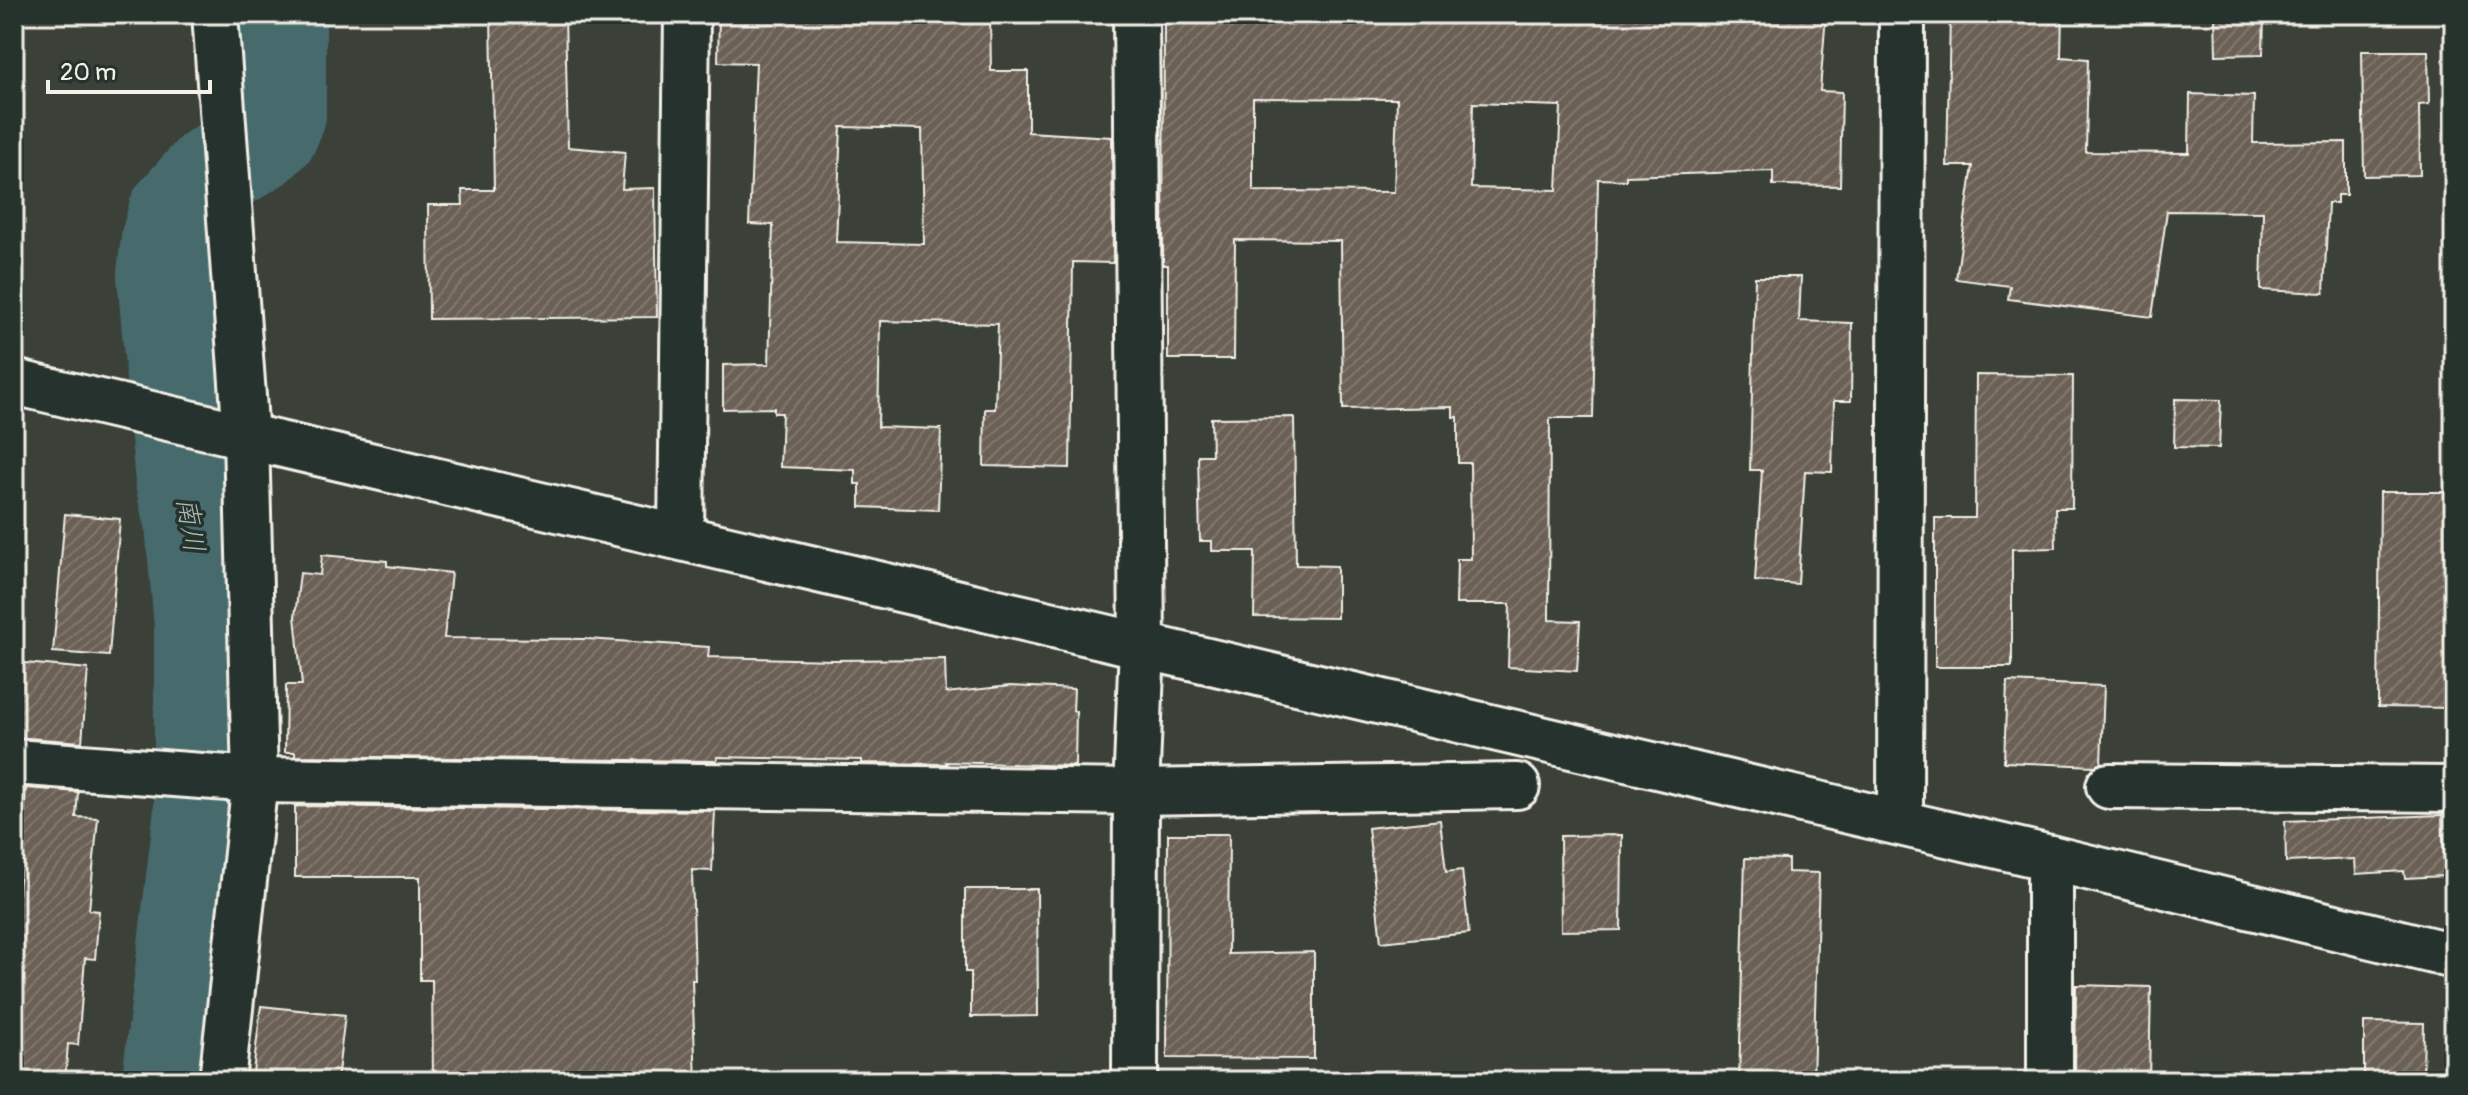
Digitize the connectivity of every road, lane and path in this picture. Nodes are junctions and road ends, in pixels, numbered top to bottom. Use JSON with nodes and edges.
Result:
{"nodes":[{"id":1,"x":687,"y":14,"type":"edge"},
{"id":2,"x":1136,"y":14,"type":"edge"},
{"id":3,"x":1902,"y":14,"type":"edge"},
{"id":4,"x":216,"y":25,"type":"edge"},
{"id":5,"x":14,"y":382,"type":"edge"},
{"id":6,"x":246,"y":437,"type":"junction"},
{"id":7,"x":681,"y":536,"type":"junction"},
{"id":8,"x":1142,"y":645,"type":"junction"},
{"id":9,"x":14,"y":762,"type":"edge"},
{"id":10,"x":255,"y":780,"type":"junction"},
{"id":11,"x":1517,"y":786,"type":"dead end"},
{"id":12,"x":2109,"y":786,"type":"dead end"},
{"id":13,"x":2454,"y":789,"type":"edge"},
{"id":14,"x":1136,"y":792,"type":"junction"},
{"id":15,"x":1900,"y":822,"type":"junction"},
{"id":16,"x":2050,"y":858,"type":"junction"},
{"id":17,"x":2454,"y":956,"type":"edge"},
{"id":18,"x":222,"y":1081,"type":"edge"},
{"id":19,"x":1135,"y":1081,"type":"edge"},
{"id":20,"x":2050,"y":1081,"type":"edge"}],
"edges":[{"from":1,"to":7,"type":"street"},
{"from":2,"to":8,"type":"street"},
{"from":3,"to":15,"type":"street"},
{"from":4,"to":6,"type":"street"},
{"from":5,"to":6,"type":"street"},
{"from":6,"to":7,"type":"street"},
{"from":6,"to":10,"type":"street"},
{"from":7,"to":8,"type":"street"},
{"from":8,"to":14,"type":"street"},
{"from":8,"to":15,"type":"street"},
{"from":9,"to":10,"type":"street"},
{"from":10,"to":14,"type":"street"},
{"from":10,"to":18,"type":"street"},
{"from":11,"to":14,"type":"street"},
{"from":12,"to":13,"type":"street"},
{"from":14,"to":19,"type":"street"},
{"from":15,"to":16,"type":"street"},
{"from":16,"to":17,"type":"street"},
{"from":16,"to":20,"type":"street"}]}
